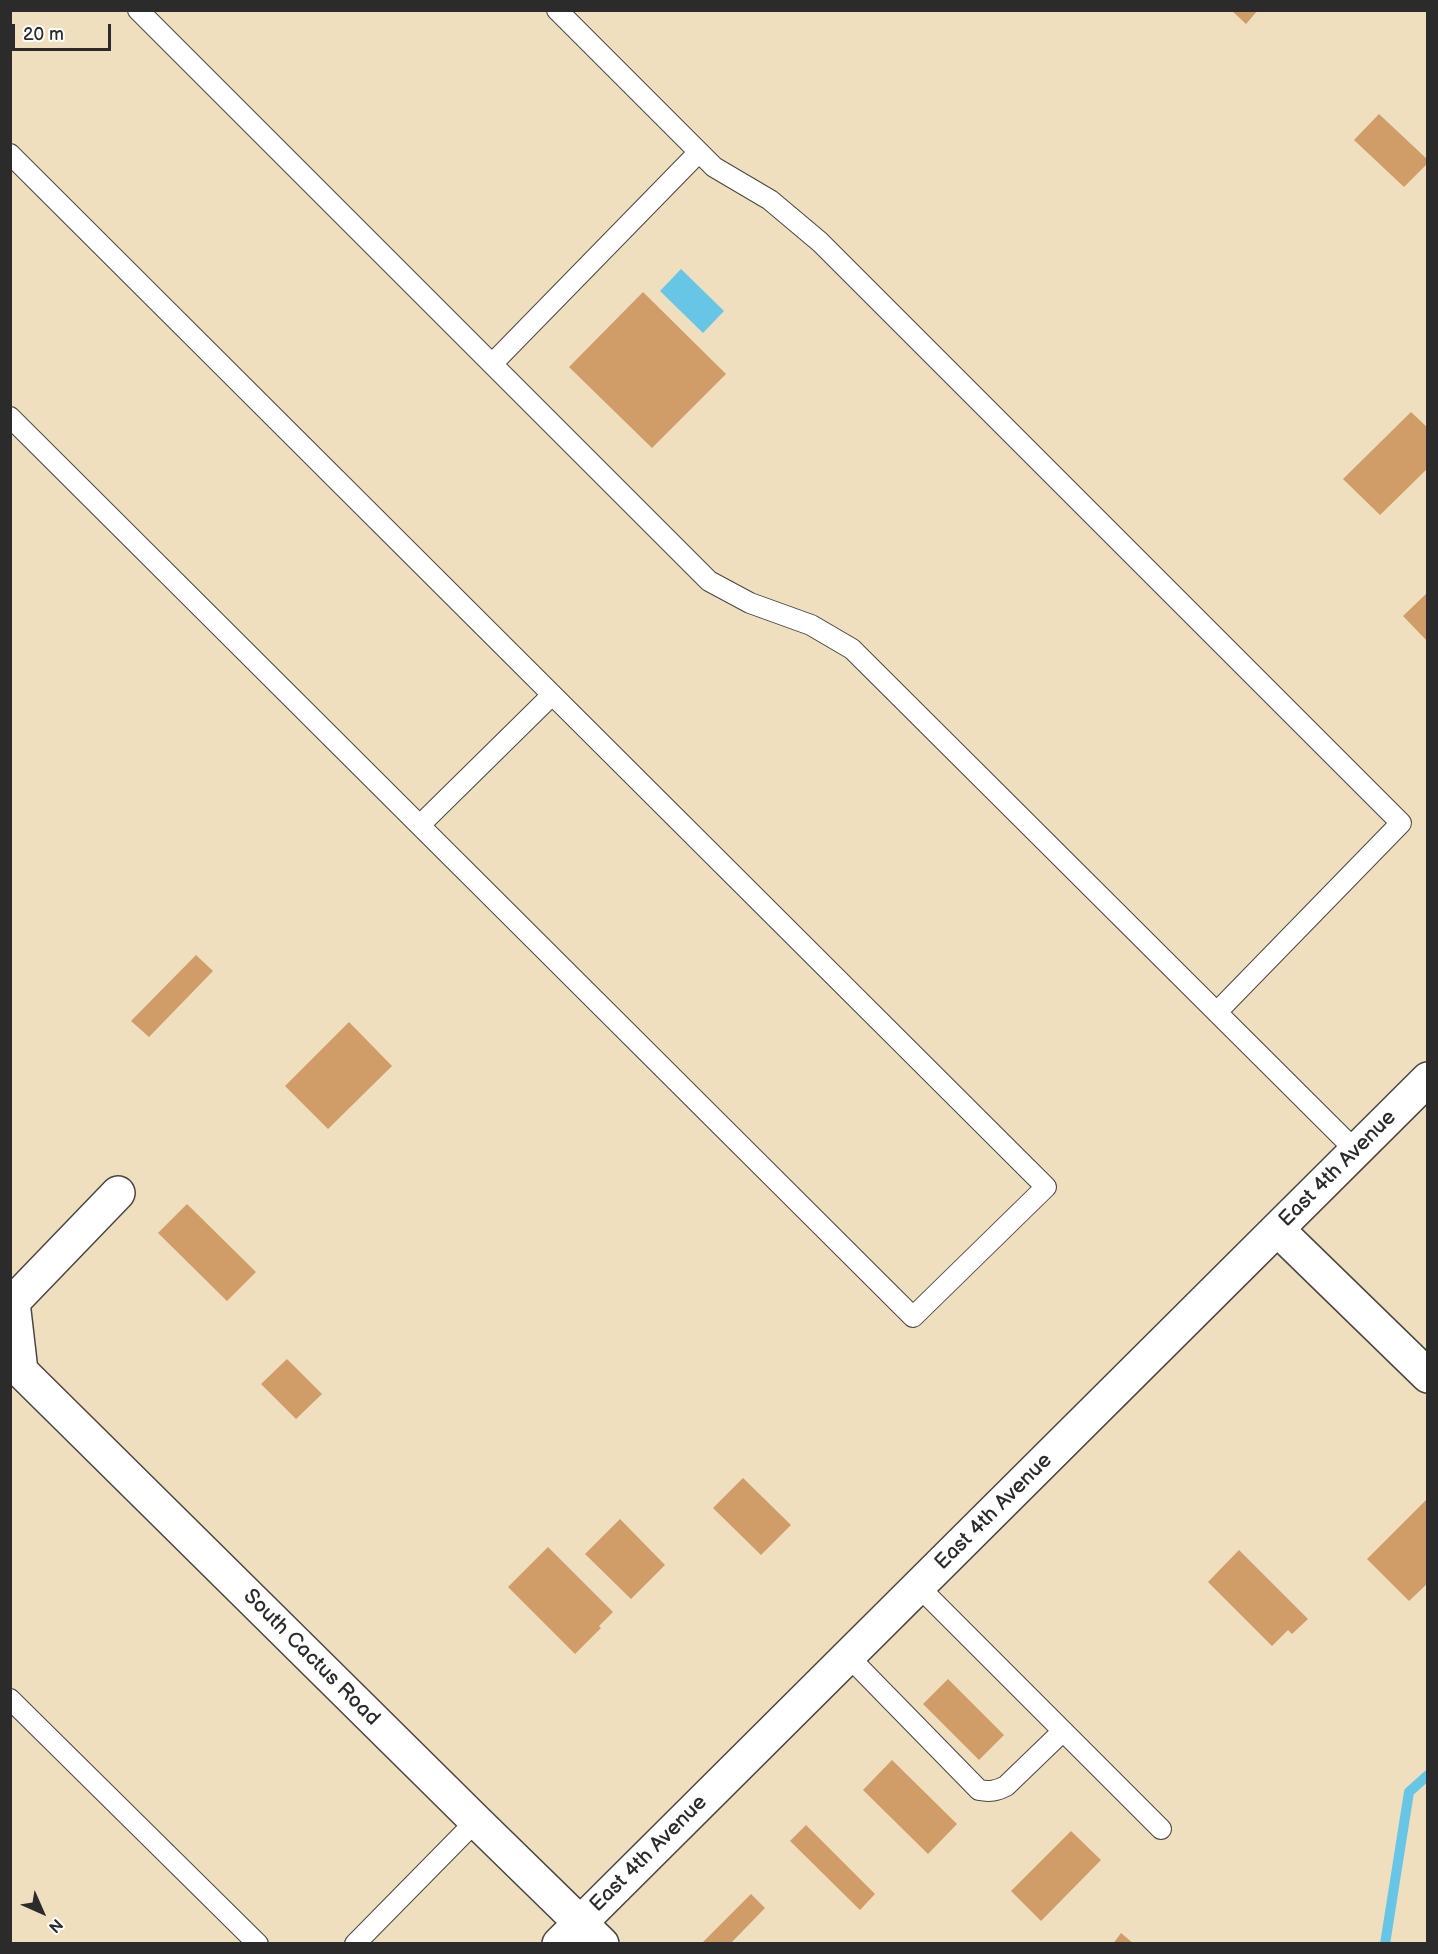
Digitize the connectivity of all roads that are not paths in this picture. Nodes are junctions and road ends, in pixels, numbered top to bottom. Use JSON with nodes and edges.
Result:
{"nodes":[{"id":1,"x":138,"y":10,"type":"edge"},
{"id":2,"x":557,"y":10,"type":"edge"},
{"id":3,"x":699,"y":152,"type":"junction"},
{"id":4,"x":10,"y":154,"type":"edge"},
{"id":5,"x":492,"y":364,"type":"junction"},
{"id":6,"x":10,"y":417,"type":"edge"},
{"id":7,"x":552,"y":695,"type":"junction"},
{"id":8,"x":420,"y":825,"type":"junction"},
{"id":9,"x":1217,"y":1012,"type":"junction"},
{"id":10,"x":1428,"y":1079,"type":"edge"},
{"id":11,"x":1356,"y":1151,"type":"junction"},
{"id":12,"x":118,"y":1193,"type":"dead end"},
{"id":13,"x":1278,"y":1230,"type":"junction"},
{"id":14,"x":16,"y":1373,"type":"edge"},
{"id":15,"x":1428,"y":1376,"type":"edge"},
{"id":16,"x":918,"y":1586,"type":"junction"},
{"id":17,"x":848,"y":1656,"type":"junction"},
{"id":18,"x":10,"y":1699,"type":"edge"},
{"id":19,"x":1063,"y":1731,"type":"junction"},
{"id":20,"x":476,"y":1821,"type":"junction"},
{"id":21,"x":1161,"y":1829,"type":"dead end"},
{"id":22,"x":581,"y":1936,"type":"edge"},
{"id":23,"x":258,"y":1944,"type":"edge"},
{"id":24,"x":355,"y":1944,"type":"edge"}],
"edges":[{"from":1,"to":5,"type":"lane"},
{"from":2,"to":3,"type":"lane"},
{"from":3,"to":5,"type":"lane"},
{"from":3,"to":9,"type":"lane"},
{"from":4,"to":7,"type":"lane"},
{"from":5,"to":9,"type":"lane"},
{"from":6,"to":8,"type":"lane"},
{"from":7,"to":8,"type":"lane"},
{"from":7,"to":8,"type":"lane"},
{"from":9,"to":11,"type":"lane"},
{"from":10,"to":11,"type":"street","name":"East 4th Avenue"},
{"from":11,"to":13,"type":"street","name":"East 4th Avenue"},
{"from":12,"to":14,"type":"street"},
{"from":13,"to":15,"type":"street"},
{"from":13,"to":16,"type":"street","name":"East 4th Avenue"},
{"from":14,"to":20,"type":"street","name":"South Cactus Road"},
{"from":16,"to":17,"type":"street","name":"East 4th Avenue"},
{"from":16,"to":19,"type":"lane"},
{"from":17,"to":19,"type":"lane"},
{"from":17,"to":22,"type":"street","name":"East 4th Avenue"},
{"from":18,"to":23,"type":"lane"},
{"from":19,"to":21,"type":"lane"},
{"from":20,"to":22,"type":"street","name":"South Cactus Road"},
{"from":20,"to":24,"type":"lane"}]}
